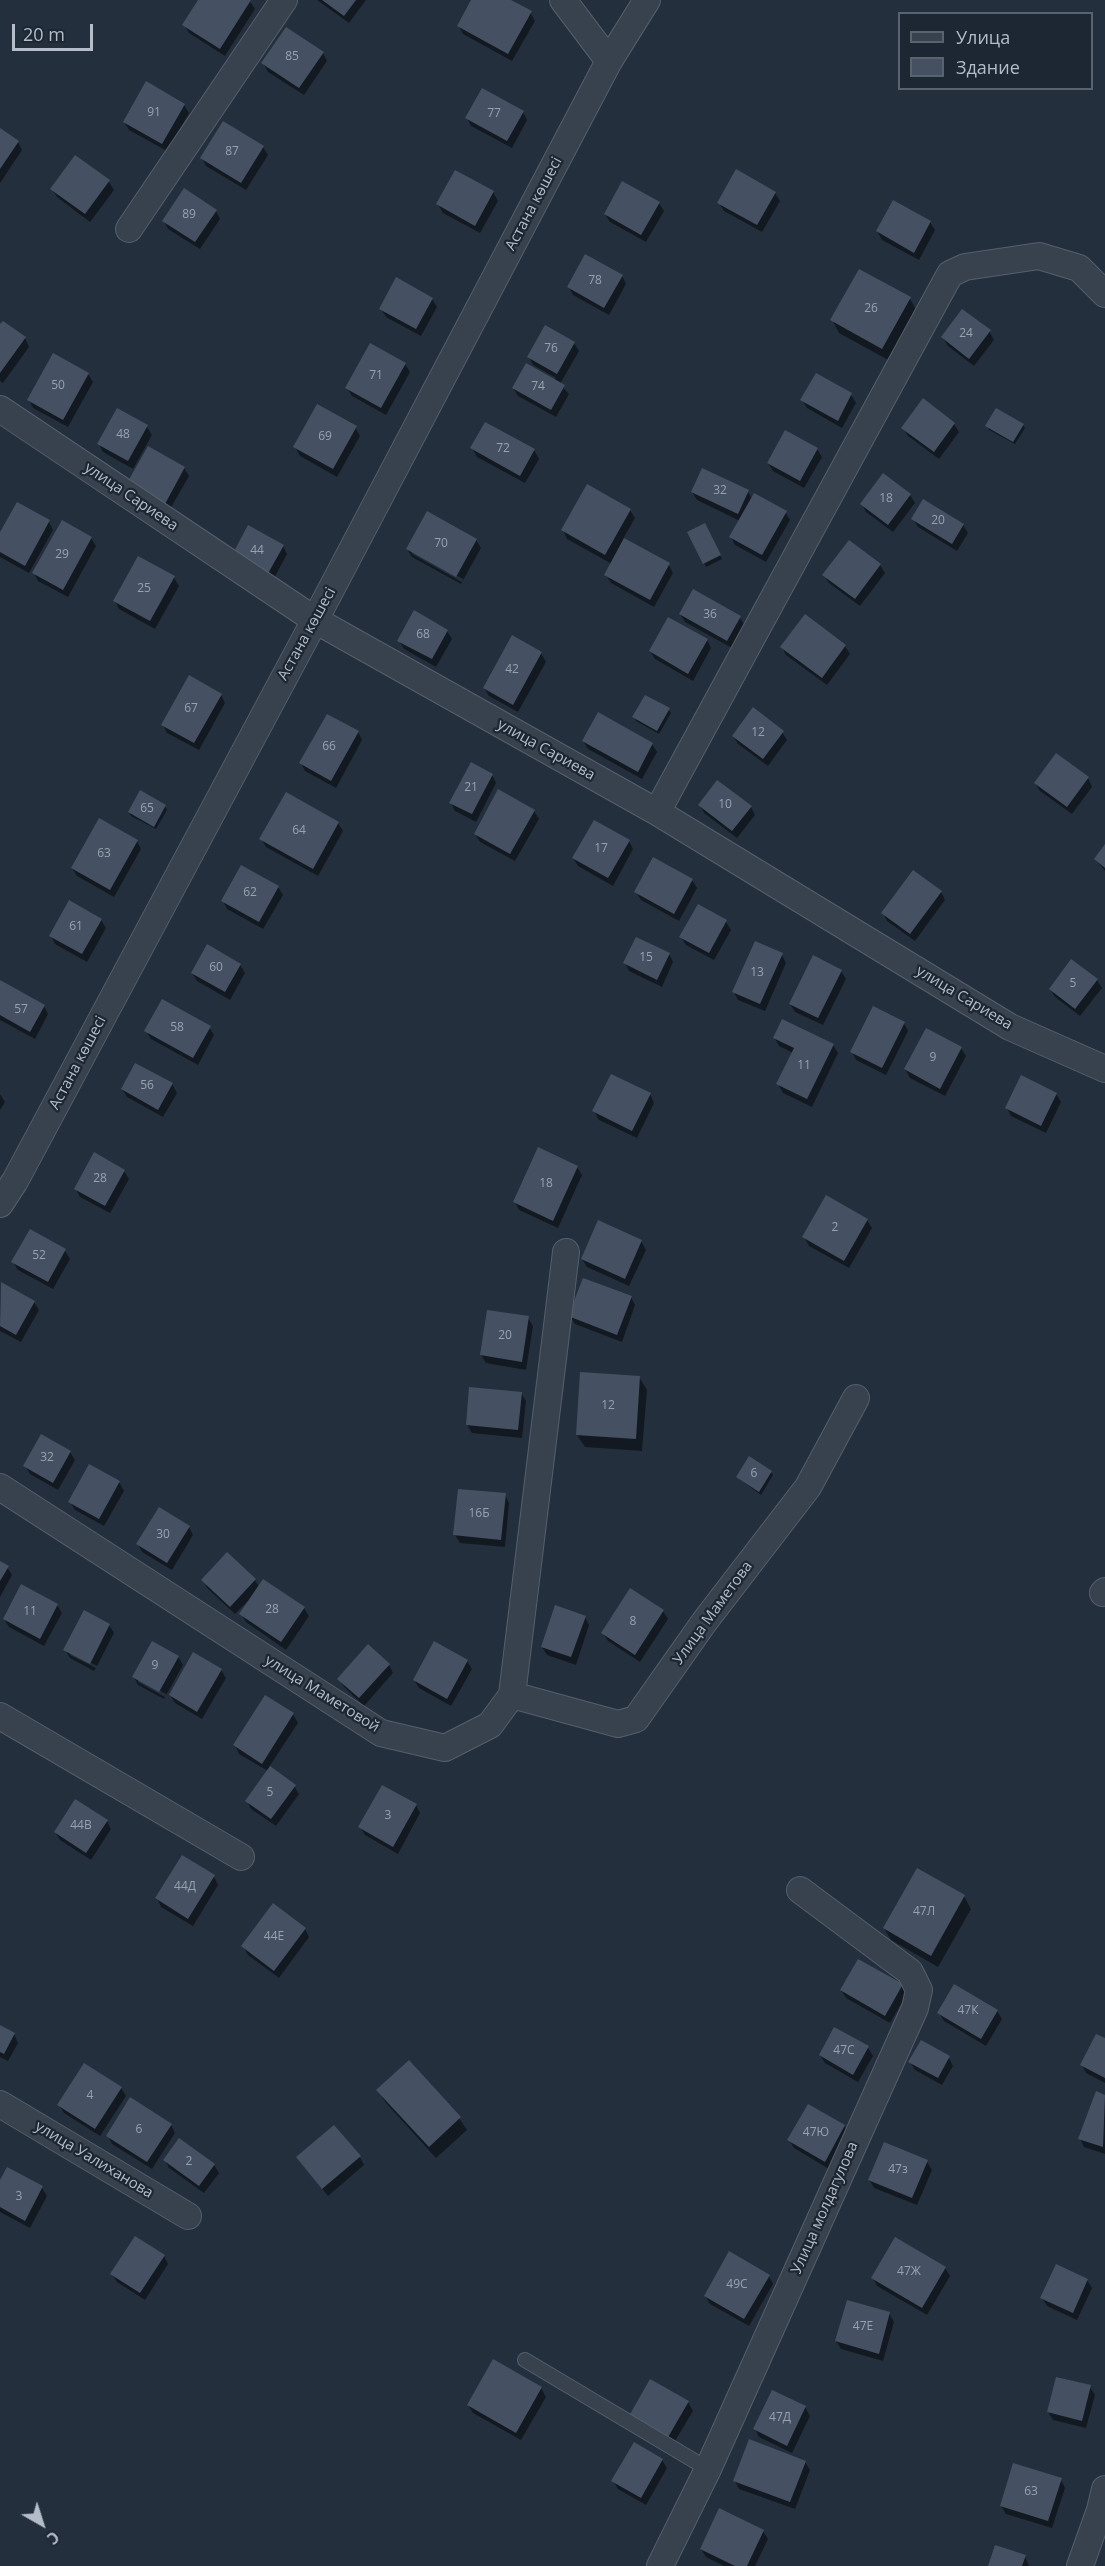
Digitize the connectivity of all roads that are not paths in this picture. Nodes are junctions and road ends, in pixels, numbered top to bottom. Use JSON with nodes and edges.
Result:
{"nodes":[{"id":1,"x":284,"y":0,"type":"edge"},
{"id":2,"x":563,"y":0,"type":"edge"},
{"id":3,"x":647,"y":0,"type":"edge"},
{"id":4,"x":609,"y":61,"type":"junction"},
{"id":5,"x":129,"y":229,"type":"dead end"},
{"id":6,"x":1105,"y":294,"type":"edge"},
{"id":7,"x":0,"y":409,"type":"edge"},
{"id":8,"x":315,"y":620,"type":"junction"},
{"id":9,"x":657,"y":812,"type":"junction"},
{"id":10,"x":1105,"y":1069,"type":"edge"},
{"id":11,"x":0,"y":1204,"type":"edge"},
{"id":12,"x":566,"y":1252,"type":"dead end"},
{"id":13,"x":856,"y":1398,"type":"dead end"},
{"id":14,"x":0,"y":1487,"type":"edge"},
{"id":15,"x":512,"y":1695,"type":"junction"},
{"id":16,"x":0,"y":1716,"type":"edge"},
{"id":17,"x":241,"y":1857,"type":"dead end"},
{"id":18,"x":800,"y":1890,"type":"dead end"},
{"id":19,"x":0,"y":2104,"type":"edge"},
{"id":20,"x":189,"y":2216,"type":"dead end"},
{"id":21,"x":525,"y":2360,"type":"dead end"},
{"id":22,"x":708,"y":2469,"type":"junction"},
{"id":23,"x":1105,"y":2489,"type":"edge"},
{"id":24,"x":660,"y":2566,"type":"edge"},
{"id":25,"x":1080,"y":2566,"type":"edge"}],
"edges":[{"from":1,"to":5,"type":"street"},
{"from":2,"to":4,"type":"street"},
{"from":3,"to":4,"type":"street","name":"Астана көшесі"},
{"from":4,"to":8,"type":"street","name":"Астана көшесі"},
{"from":6,"to":9,"type":"street"},
{"from":7,"to":8,"type":"street","name":"улица Сариева"},
{"from":8,"to":9,"type":"street","name":"улица Сариева"},
{"from":8,"to":11,"type":"street","name":"Астана көшесі"},
{"from":9,"to":10,"type":"street","name":"улица Сариева"},
{"from":12,"to":15,"type":"street","name":"улица Маметовой"},
{"from":13,"to":15,"type":"street","name":"Улица Маметова"},
{"from":14,"to":15,"type":"street","name":"улица Маметовой"},
{"from":16,"to":17,"type":"street"},
{"from":18,"to":22,"type":"street","name":"Улица молдагулова"},
{"from":19,"to":20,"type":"street","name":"улица Уалиханова"},
{"from":21,"to":22,"type":"lane"},
{"from":22,"to":24,"type":"street","name":"Улица молдагулова"},
{"from":23,"to":25,"type":"street"}]}
